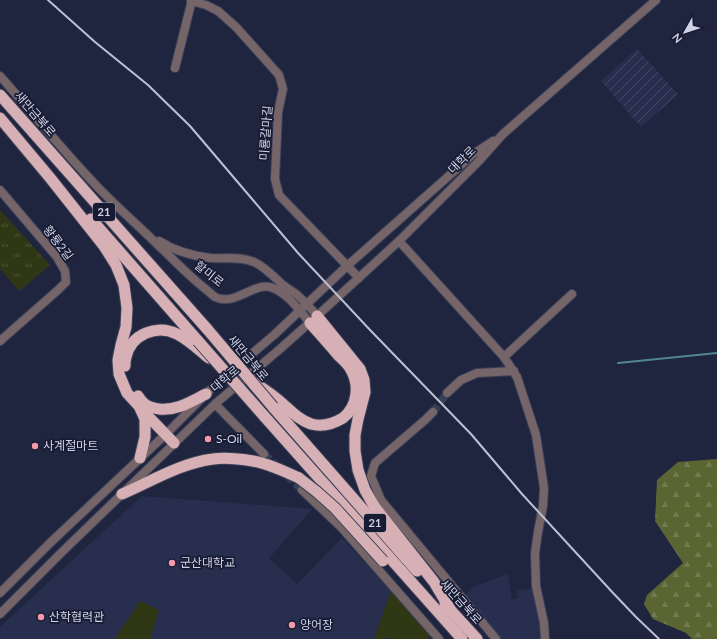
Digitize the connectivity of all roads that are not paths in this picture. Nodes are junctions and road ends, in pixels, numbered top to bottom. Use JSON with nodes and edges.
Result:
{"nodes":[{"id":1,"x":656,"y":0,"type":"edge"},
{"id":2,"x":191,"y":1,"type":"edge"},
{"id":3,"x":175,"y":68,"type":"dead end"},
{"id":4,"x":0,"y":76,"type":"edge"},
{"id":5,"x":0,"y":94,"type":"edge"},
{"id":6,"x":0,"y":115,"type":"edge"},
{"id":7,"x":0,"y":118,"type":"edge"},
{"id":8,"x":503,"y":134,"type":"junction"},
{"id":9,"x":1,"y":193,"type":"edge"},
{"id":10,"x":140,"y":228,"type":"junction"},
{"id":11,"x":399,"y":241,"type":"junction"},
{"id":12,"x":347,"y":266,"type":"junction"},
{"id":13,"x":359,"y":278,"type":"junction"},
{"id":14,"x":572,"y":294,"type":"dead end"},
{"id":15,"x":308,"y":304,"type":"junction"},
{"id":16,"x":300,"y":311,"type":"junction"},
{"id":17,"x":314,"y":320,"type":"junction"},
{"id":18,"x":0,"y":341,"type":"edge"},
{"id":19,"x":194,"y":342,"type":"junction"},
{"id":20,"x":504,"y":357,"type":"junction"},
{"id":21,"x":514,"y":371,"type":"junction"},
{"id":22,"x":446,"y":393,"type":"tunnel mouth"},
{"id":23,"x":206,"y":394,"type":"junction"},
{"id":24,"x":215,"y":404,"type":"junction"},
{"id":25,"x":277,"y":405,"type":"junction"},
{"id":26,"x":139,"y":406,"type":"junction"},
{"id":27,"x":433,"y":412,"type":"tunnel mouth"},
{"id":28,"x":166,"y":434,"type":"junction"},
{"id":29,"x":174,"y":443,"type":"junction"},
{"id":30,"x":264,"y":454,"type":"tunnel mouth"},
{"id":31,"x":140,"y":458,"type":"junction"},
{"id":32,"x":302,"y":490,"type":"tunnel mouth"},
{"id":33,"x":122,"y":494,"type":"junction"},
{"id":34,"x":0,"y":593,"type":"edge"},
{"id":35,"x":421,"y":593,"type":"junction"},
{"id":36,"x":450,"y":609,"type":"junction"},
{"id":37,"x":0,"y":614,"type":"edge"},
{"id":38,"x":439,"y":639,"type":"edge"},
{"id":39,"x":462,"y":639,"type":"edge"},
{"id":40,"x":477,"y":639,"type":"edge"},
{"id":41,"x":496,"y":639,"type":"edge"},
{"id":42,"x":545,"y":639,"type":"edge"}],
"edges":[{"from":1,"to":8,"type":"street","name":"대학로"},
{"from":2,"to":3,"type":"street","name":"미룡갈마길"},
{"from":2,"to":12,"type":"street","name":"미룡갈마길"},
{"from":4,"to":10,"type":"street","name":"할미로"},
{"from":5,"to":25,"type":"highway","name":"새만금북로","number":"21","bridge":true},
{"from":6,"to":19,"type":"highway","name":"새만금북로","number":"21"},
{"from":7,"to":26,"type":"highway"},
{"from":8,"to":11,"type":"street","name":"대학로"},
{"from":8,"to":12,"type":"street","name":"대학로"},
{"from":9,"to":18,"type":"street","name":"황룡2길"},
{"from":10,"to":15,"type":"street","name":"할미로"},
{"from":10,"to":16,"type":"street","name":"할미로"},
{"from":11,"to":13,"type":"street","name":"대학로"},
{"from":11,"to":20,"type":"street"},
{"from":12,"to":13,"type":"street","name":"미룡갈마길"},
{"from":12,"to":15,"type":"street","name":"대학로"},
{"from":13,"to":17,"type":"street","name":"대학로"},
{"from":14,"to":20,"type":"street"},
{"from":15,"to":16,"type":"street","name":"대학로"},
{"from":15,"to":17,"type":"street","name":"할미로"},
{"from":16,"to":17,"type":"street","name":"할미로"},
{"from":16,"to":23,"type":"street","name":"대학로"},
{"from":17,"to":24,"type":"street","name":"대학로"},
{"from":17,"to":25,"type":"highway"},
{"from":17,"to":36,"type":"highway"},
{"from":19,"to":23,"type":"highway"},
{"from":19,"to":35,"type":"highway","name":"새만금북로","number":"21","bridge":true},
{"from":20,"to":21,"type":"street"},
{"from":21,"to":22,"type":"street"},
{"from":21,"to":42,"type":"street"},
{"from":23,"to":28,"type":"street","name":"대학로"},
{"from":24,"to":29,"type":"street","name":"대학로"},
{"from":24,"to":30,"type":"street"},
{"from":25,"to":36,"type":"highway","name":"새만금북로","number":"21"},
{"from":26,"to":28,"type":"highway"},
{"from":26,"to":31,"type":"highway"},
{"from":27,"to":41,"type":"street"},
{"from":28,"to":29,"type":"highway"},
{"from":28,"to":31,"type":"street","name":"대학로"},
{"from":29,"to":33,"type":"street","name":"대학로"},
{"from":31,"to":34,"type":"street","name":"대학로"},
{"from":32,"to":38,"type":"street"},
{"from":33,"to":35,"type":"highway","bridge":true},
{"from":33,"to":37,"type":"street","name":"대학로"},
{"from":35,"to":39,"type":"highway","name":"새만금북로","number":"21"},
{"from":36,"to":40,"type":"highway","name":"새만금북로","number":"21"}]}
